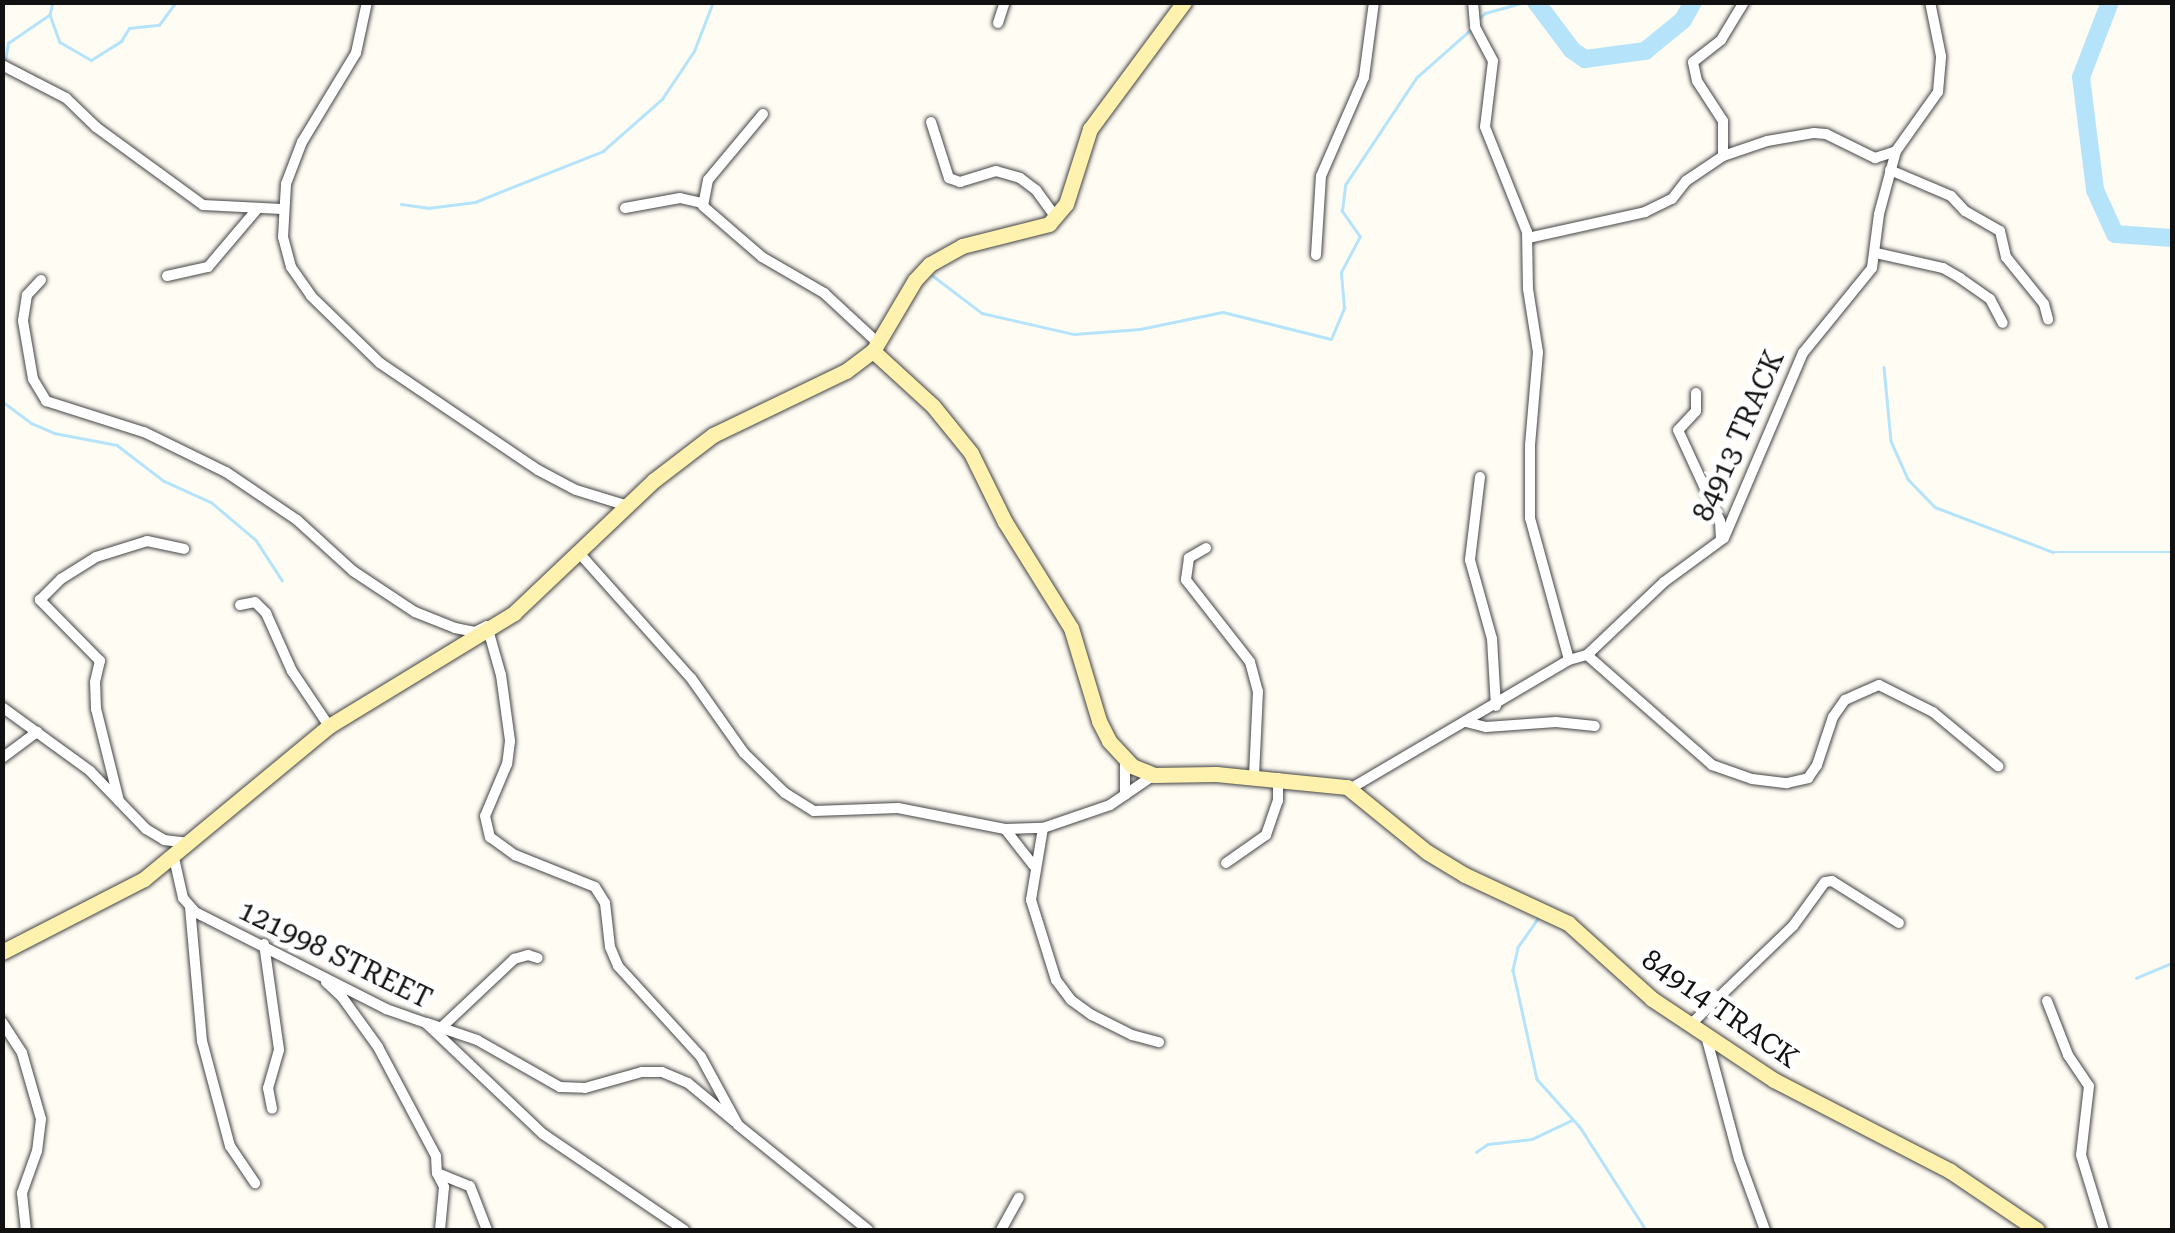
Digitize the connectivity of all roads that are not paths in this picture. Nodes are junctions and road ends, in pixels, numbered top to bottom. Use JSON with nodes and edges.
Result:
{"nodes":[{"id":1,"x":367,"y":2,"type":"edge"},
{"id":2,"x":1005,"y":2,"type":"edge"},
{"id":3,"x":1184,"y":2,"type":"edge"},
{"id":4,"x":1374,"y":2,"type":"edge"},
{"id":5,"x":1473,"y":2,"type":"edge"},
{"id":6,"x":1744,"y":2,"type":"edge"},
{"id":7,"x":1930,"y":2,"type":"edge"},
{"id":8,"x":998,"y":23,"type":"dead end"},
{"id":9,"x":2,"y":65,"type":"edge"},
{"id":10,"x":763,"y":114,"type":"dead end"},
{"id":11,"x":931,"y":122,"type":"dead end"},
{"id":12,"x":1896,"y":151,"type":"junction"},
{"id":13,"x":1722,"y":156,"type":"junction"},
{"id":14,"x":1890,"y":170,"type":"junction"},
{"id":15,"x":702,"y":203,"type":"junction"},
{"id":16,"x":258,"y":208,"type":"junction"},
{"id":17,"x":625,"y":208,"type":"dead end"},
{"id":18,"x":282,"y":209,"type":"junction"},
{"id":19,"x":1056,"y":218,"type":"junction"},
{"id":20,"x":1528,"y":238,"type":"junction"},
{"id":21,"x":1876,"y":253,"type":"junction"},
{"id":22,"x":1316,"y":255,"type":"dead end"},
{"id":23,"x":166,"y":276,"type":"dead end"},
{"id":24,"x":41,"y":280,"type":"dead end"},
{"id":25,"x":2048,"y":319,"type":"dead end"},
{"id":26,"x":2002,"y":323,"type":"dead end"},
{"id":27,"x":875,"y":347,"type":"junction"},
{"id":28,"x":1696,"y":393,"type":"dead end"},
{"id":29,"x":1480,"y":477,"type":"dead end"},
{"id":30,"x":628,"y":506,"type":"junction"},
{"id":31,"x":1206,"y":548,"type":"dead end"},
{"id":32,"x":1711,"y":549,"type":"junction"},
{"id":33,"x":184,"y":550,"type":"dead end"},
{"id":34,"x":580,"y":554,"type":"junction"},
{"id":35,"x":240,"y":605,"type":"dead end"},
{"id":36,"x":487,"y":626,"type":"junction"},
{"id":37,"x":1587,"y":656,"type":"junction"},
{"id":38,"x":1569,"y":660,"type":"junction"},
{"id":39,"x":1496,"y":706,"type":"junction"},
{"id":40,"x":2,"y":707,"type":"edge"},
{"id":41,"x":1465,"y":722,"type":"junction"},
{"id":42,"x":329,"y":726,"type":"junction"},
{"id":43,"x":1595,"y":726,"type":"dead end"},
{"id":44,"x":37,"y":732,"type":"junction"},
{"id":45,"x":2,"y":758,"type":"edge"},
{"id":46,"x":1124,"y":760,"type":"junction"},
{"id":47,"x":1998,"y":766,"type":"dead end"},
{"id":48,"x":1154,"y":776,"type":"junction"},
{"id":49,"x":1254,"y":776,"type":"junction"},
{"id":50,"x":1278,"y":778,"type":"junction"},
{"id":51,"x":1342,"y":788,"type":"junction"},
{"id":52,"x":1125,"y":795,"type":"junction"},
{"id":53,"x":119,"y":801,"type":"junction"},
{"id":54,"x":1005,"y":828,"type":"junction"},
{"id":55,"x":1043,"y":828,"type":"junction"},
{"id":56,"x":191,"y":844,"type":"junction"},
{"id":57,"x":174,"y":858,"type":"junction"},
{"id":58,"x":1226,"y":863,"type":"dead end"},
{"id":59,"x":1034,"y":866,"type":"junction"},
{"id":60,"x":190,"y":906,"type":"junction"},
{"id":61,"x":1899,"y":922,"type":"dead end"},
{"id":62,"x":264,"y":944,"type":"junction"},
{"id":63,"x":2,"y":952,"type":"edge"},
{"id":64,"x":538,"y":958,"type":"dead end"},
{"id":65,"x":310,"y":968,"type":"junction"},
{"id":66,"x":2048,"y":1000,"type":"dead end"},
{"id":67,"x":2,"y":1022,"type":"edge"},
{"id":68,"x":426,"y":1023,"type":"junction"},
{"id":69,"x":1690,"y":1025,"type":"junction"},
{"id":70,"x":443,"y":1026,"type":"junction"},
{"id":71,"x":1706,"y":1035,"type":"junction"},
{"id":72,"x":1159,"y":1042,"type":"dead end"},
{"id":73,"x":272,"y":1109,"type":"dead end"},
{"id":74,"x":738,"y":1125,"type":"junction"},
{"id":75,"x":437,"y":1173,"type":"junction"},
{"id":76,"x":255,"y":1183,"type":"dead end"},
{"id":77,"x":1020,"y":1198,"type":"dead end"},
{"id":78,"x":26,"y":1230,"type":"edge"},
{"id":79,"x":440,"y":1230,"type":"edge"},
{"id":80,"x":487,"y":1230,"type":"edge"},
{"id":81,"x":684,"y":1230,"type":"edge"},
{"id":82,"x":868,"y":1230,"type":"edge"},
{"id":83,"x":1001,"y":1230,"type":"edge"},
{"id":84,"x":1765,"y":1230,"type":"edge"},
{"id":85,"x":2037,"y":1230,"type":"edge"},
{"id":86,"x":2104,"y":1230,"type":"edge"}],
"edges":[{"from":1,"to":18,"type":"street"},
{"from":2,"to":8,"type":"street"},
{"from":3,"to":19,"type":"street"},
{"from":4,"to":22,"type":"street"},
{"from":5,"to":20,"type":"street"},
{"from":6,"to":13,"type":"street"},
{"from":7,"to":12,"type":"street","name":"84913 TRACK"},
{"from":9,"to":16,"type":"street"},
{"from":10,"to":15,"type":"street"},
{"from":11,"to":19,"type":"street"},
{"from":12,"to":13,"type":"street"},
{"from":12,"to":14,"type":"street","name":"84913 TRACK"},
{"from":13,"to":20,"type":"street"},
{"from":14,"to":21,"type":"street","name":"84913 TRACK"},
{"from":14,"to":25,"type":"street"},
{"from":15,"to":17,"type":"street"},
{"from":15,"to":27,"type":"street"},
{"from":16,"to":18,"type":"street"},
{"from":16,"to":23,"type":"street"},
{"from":18,"to":30,"type":"street"},
{"from":19,"to":27,"type":"street"},
{"from":20,"to":38,"type":"street"},
{"from":21,"to":26,"type":"street"},
{"from":21,"to":32,"type":"street","name":"84913 TRACK"},
{"from":24,"to":36,"type":"street"},
{"from":27,"to":30,"type":"street"},
{"from":27,"to":46,"type":"street"},
{"from":28,"to":32,"type":"street"},
{"from":29,"to":39,"type":"street"},
{"from":30,"to":34,"type":"street"},
{"from":31,"to":49,"type":"street"},
{"from":32,"to":37,"type":"street","name":"84913 TRACK"},
{"from":33,"to":53,"type":"street"},
{"from":34,"to":36,"type":"street"},
{"from":34,"to":54,"type":"street"},
{"from":35,"to":42,"type":"street"},
{"from":36,"to":42,"type":"street"},
{"from":36,"to":74,"type":"street"},
{"from":37,"to":38,"type":"street"},
{"from":37,"to":47,"type":"street"},
{"from":38,"to":39,"type":"street"},
{"from":39,"to":41,"type":"street"},
{"from":40,"to":44,"type":"street"},
{"from":41,"to":43,"type":"street"},
{"from":41,"to":51,"type":"street"},
{"from":42,"to":56,"type":"street"},
{"from":44,"to":45,"type":"street"},
{"from":44,"to":53,"type":"street"},
{"from":46,"to":48,"type":"street"},
{"from":46,"to":52,"type":"street"},
{"from":48,"to":49,"type":"street"},
{"from":48,"to":52,"type":"street"},
{"from":49,"to":50,"type":"street"},
{"from":50,"to":51,"type":"street"},
{"from":50,"to":58,"type":"street"},
{"from":51,"to":69,"type":"street","name":"84914 TRACK"},
{"from":52,"to":55,"type":"street"},
{"from":53,"to":56,"type":"street"},
{"from":54,"to":55,"type":"street"},
{"from":54,"to":59,"type":"street"},
{"from":55,"to":59,"type":"street"},
{"from":56,"to":57,"type":"street"},
{"from":57,"to":60,"type":"street"},
{"from":57,"to":63,"type":"street"},
{"from":59,"to":72,"type":"street"},
{"from":60,"to":62,"type":"street","name":"121998 STREET"},
{"from":60,"to":76,"type":"street"},
{"from":61,"to":69,"type":"street"},
{"from":62,"to":65,"type":"street","name":"121998 STREET"},
{"from":62,"to":73,"type":"street"},
{"from":64,"to":70,"type":"street"},
{"from":65,"to":68,"type":"street","name":"121998 STREET"},
{"from":65,"to":75,"type":"street"},
{"from":66,"to":86,"type":"street"},
{"from":67,"to":78,"type":"street"},
{"from":68,"to":70,"type":"street"},
{"from":68,"to":81,"type":"street","name":"121998 STREET"},
{"from":69,"to":71,"type":"street","name":"84914 TRACK"},
{"from":70,"to":74,"type":"street"},
{"from":71,"to":84,"type":"street"},
{"from":71,"to":85,"type":"street","name":"84914 TRACK"},
{"from":74,"to":82,"type":"street"},
{"from":75,"to":79,"type":"street"},
{"from":75,"to":80,"type":"street"},
{"from":77,"to":83,"type":"street"}]}
